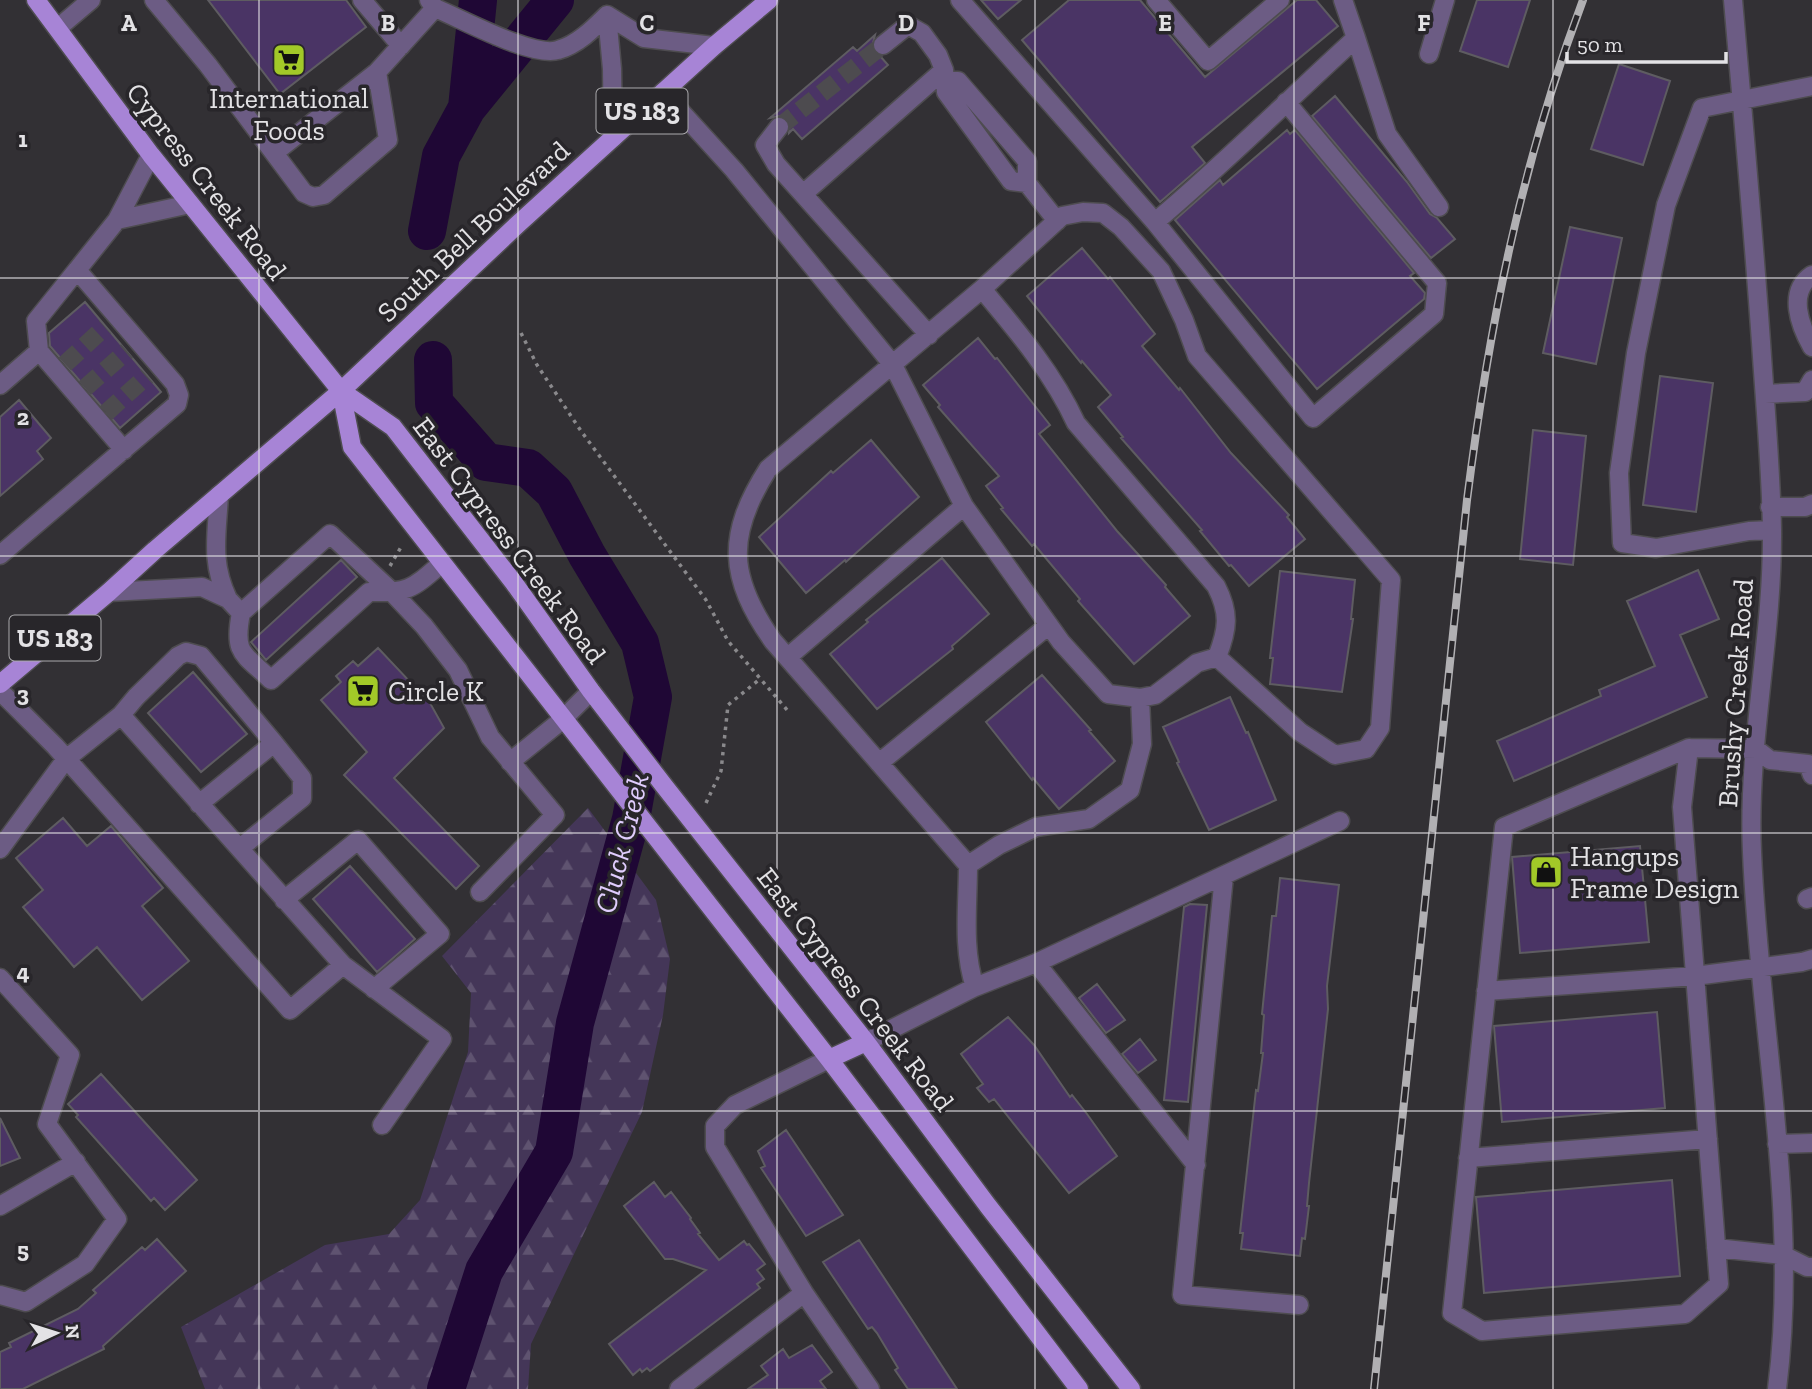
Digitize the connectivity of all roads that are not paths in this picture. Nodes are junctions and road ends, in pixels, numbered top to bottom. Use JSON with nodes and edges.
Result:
{"nodes":[{"id":1,"x":36,"y":0,"type":"edge"},
{"id":2,"x":91,"y":0,"type":"edge"},
{"id":3,"x":155,"y":0,"type":"edge"},
{"id":4,"x":362,"y":0,"type":"edge"},
{"id":5,"x":769,"y":0,"type":"edge"},
{"id":6,"x":960,"y":0,"type":"edge"},
{"id":7,"x":1156,"y":0,"type":"edge"},
{"id":8,"x":1280,"y":0,"type":"edge"},
{"id":9,"x":1343,"y":0,"type":"edge"},
{"id":10,"x":1445,"y":0,"type":"edge"},
{"id":11,"x":1733,"y":0,"type":"edge"},
{"id":12,"x":433,"y":4,"type":"edge"},
{"id":13,"x":607,"y":15,"type":"junction"},
{"id":14,"x":58,"y":28,"type":"junction"},
{"id":15,"x":1356,"y":38,"type":"junction"},
{"id":16,"x":883,"y":45,"type":"tunnel mouth"},
{"id":17,"x":401,"y":46,"type":"junction"},
{"id":18,"x":714,"y":46,"type":"junction"},
{"id":19,"x":1429,"y":54,"type":"dead end"},
{"id":20,"x":377,"y":72,"type":"junction"},
{"id":21,"x":949,"y":77,"type":"junction"},
{"id":22,"x":1812,"y":86,"type":"edge"},
{"id":23,"x":663,"y":92,"type":"junction"},
{"id":24,"x":1742,"y":99,"type":"junction"},
{"id":25,"x":1286,"y":102,"type":"junction"},
{"id":26,"x":779,"y":127,"type":"tunnel mouth"},
{"id":27,"x":613,"y":138,"type":"junction"},
{"id":28,"x":274,"y":153,"type":"junction"},
{"id":29,"x":151,"y":155,"type":"junction"},
{"id":30,"x":1027,"y":183,"type":"junction"},
{"id":31,"x":803,"y":194,"type":"junction"},
{"id":32,"x":190,"y":204,"type":"junction"},
{"id":33,"x":1439,"y":207,"type":"dead end"},
{"id":34,"x":117,"y":220,"type":"junction"},
{"id":35,"x":1057,"y":221,"type":"junction"},
{"id":36,"x":1155,"y":222,"type":"junction"},
{"id":37,"x":77,"y":270,"type":"junction"},
{"id":38,"x":1812,"y":275,"type":"edge"},
{"id":39,"x":982,"y":289,"type":"junction"},
{"id":40,"x":929,"y":335,"type":"junction"},
{"id":41,"x":1812,"y":347,"type":"edge"},
{"id":42,"x":38,"y":351,"type":"junction"},
{"id":43,"x":893,"y":365,"type":"junction"},
{"id":44,"x":0,"y":385,"type":"edge"},
{"id":45,"x":1810,"y":390,"type":"edge"},
{"id":46,"x":341,"y":391,"type":"junction"},
{"id":47,"x":1765,"y":394,"type":"junction"},
{"id":48,"x":124,"y":450,"type":"junction"},
{"id":49,"x":219,"y":495,"type":"junction"},
{"id":50,"x":1812,"y":504,"type":"edge"},
{"id":51,"x":964,"y":506,"type":"junction"},
{"id":52,"x":1770,"y":507,"type":"junction"},
{"id":53,"x":1772,"y":530,"type":"junction"},
{"id":54,"x":0,"y":555,"type":"edge"},
{"id":55,"x":442,"y":563,"type":"junction"},
{"id":56,"x":109,"y":592,"type":"junction"},
{"id":57,"x":392,"y":592,"type":"junction"},
{"id":58,"x":228,"y":599,"type":"junction"},
{"id":59,"x":241,"y":613,"type":"junction"},
{"id":60,"x":1049,"y":625,"type":"junction"},
{"id":61,"x":788,"y":657,"type":"junction"},
{"id":62,"x":1217,"y":657,"type":"junction"},
{"id":63,"x":0,"y":684,"type":"edge"},
{"id":64,"x":0,"y":691,"type":"edge"},
{"id":65,"x":591,"y":691,"type":"junction"},
{"id":66,"x":1140,"y":698,"type":"junction"},
{"id":67,"x":121,"y":715,"type":"junction"},
{"id":68,"x":562,"y":720,"type":"junction"},
{"id":69,"x":274,"y":743,"type":"junction"},
{"id":70,"x":1689,"y":748,"type":"junction"},
{"id":71,"x":1756,"y":749,"type":"junction"},
{"id":72,"x":66,"y":759,"type":"junction"},
{"id":73,"x":510,"y":762,"type":"junction"},
{"id":74,"x":879,"y":763,"type":"junction"},
{"id":75,"x":1812,"y":775,"type":"edge"},
{"id":76,"x":199,"y":804,"type":"junction"},
{"id":77,"x":1340,"y":821,"type":"dead end"},
{"id":78,"x":240,"y":848,"type":"junction"},
{"id":79,"x":0,"y":849,"type":"edge"},
{"id":80,"x":968,"y":865,"type":"junction"},
{"id":81,"x":1224,"y":876,"type":"junction"},
{"id":82,"x":480,"y":892,"type":"dead end"},
{"id":83,"x":284,"y":900,"type":"junction"},
{"id":84,"x":1812,"y":959,"type":"edge"},
{"id":85,"x":1036,"y":963,"type":"junction"},
{"id":86,"x":343,"y":965,"type":"junction"},
{"id":87,"x":1760,"y":967,"type":"junction"},
{"id":88,"x":1695,"y":976,"type":"junction"},
{"id":89,"x":0,"y":978,"type":"edge"},
{"id":90,"x":975,"y":987,"type":"junction"},
{"id":91,"x":374,"y":989,"type":"junction"},
{"id":92,"x":1486,"y":991,"type":"junction"},
{"id":93,"x":866,"y":1042,"type":"junction"},
{"id":94,"x":829,"y":1059,"type":"junction"},
{"id":95,"x":382,"y":1125,"type":"dead end"},
{"id":96,"x":1708,"y":1139,"type":"junction"},
{"id":97,"x":1812,"y":1143,"type":"edge"},
{"id":98,"x":1777,"y":1144,"type":"junction"},
{"id":99,"x":1468,"y":1158,"type":"junction"},
{"id":100,"x":76,"y":1162,"type":"junction"},
{"id":101,"x":1196,"y":1165,"type":"junction"},
{"id":102,"x":0,"y":1206,"type":"edge"},
{"id":103,"x":1716,"y":1248,"type":"junction"},
{"id":104,"x":1783,"y":1255,"type":"junction"},
{"id":105,"x":1812,"y":1267,"type":"edge"},
{"id":106,"x":804,"y":1293,"type":"junction"},
{"id":107,"x":0,"y":1295,"type":"edge"},
{"id":108,"x":1299,"y":1305,"type":"dead end"},
{"id":109,"x":679,"y":1389,"type":"edge"},
{"id":110,"x":870,"y":1389,"type":"edge"},
{"id":111,"x":1079,"y":1389,"type":"edge"},
{"id":112,"x":1130,"y":1389,"type":"edge"},
{"id":113,"x":1777,"y":1389,"type":"edge"}],
"edges":[{"from":1,"to":14,"type":"main road","name":"Cypress Creek Road"},
{"from":2,"to":14,"type":"street"},
{"from":3,"to":28,"type":"street"},
{"from":4,"to":17,"type":"street"},
{"from":5,"to":18,"type":"main road","name":"South Bell Boulevard","number":"US 183"},
{"from":6,"to":36,"type":"street"},
{"from":7,"to":8,"type":"street"},
{"from":9,"to":15,"type":"street"},
{"from":10,"to":19,"type":"street"},
{"from":11,"to":24,"type":"street","name":"Brushy Creek Road"},
{"from":12,"to":13,"type":"street"},
{"from":12,"to":17,"type":"street"},
{"from":13,"to":18,"type":"street"},
{"from":13,"to":27,"type":"street"},
{"from":14,"to":29,"type":"main road","name":"Cypress Creek Road"},
{"from":15,"to":25,"type":"street"},
{"from":15,"to":33,"type":"street"},
{"from":16,"to":21,"type":"street"},
{"from":17,"to":20,"type":"street"},
{"from":18,"to":23,"type":"main road","name":"South Bell Boulevard","number":"US 183"},
{"from":20,"to":28,"type":"street"},
{"from":20,"to":28,"type":"street"},
{"from":21,"to":30,"type":"street"},
{"from":21,"to":30,"type":"street"},
{"from":21,"to":31,"type":"street"},
{"from":22,"to":24,"type":"street"},
{"from":23,"to":27,"type":"main road","name":"South Bell Boulevard","number":"US 183"},
{"from":23,"to":43,"type":"street"},
{"from":24,"to":47,"type":"street","name":"Brushy Creek Road"},
{"from":24,"to":53,"type":"street"},
{"from":25,"to":36,"type":"street"},
{"from":25,"to":36,"type":"street"},
{"from":26,"to":31,"type":"street"},
{"from":27,"to":46,"type":"main road","name":"South Bell Boulevard","number":"US 183"},
{"from":29,"to":32,"type":"main road","name":"Cypress Creek Road"},
{"from":29,"to":34,"type":"street"},
{"from":30,"to":35,"type":"street"},
{"from":31,"to":40,"type":"street"},
{"from":32,"to":34,"type":"street"},
{"from":32,"to":46,"type":"main road","name":"Cypress Creek Road"},
{"from":34,"to":37,"type":"street"},
{"from":35,"to":39,"type":"street"},
{"from":35,"to":62,"type":"street"},
{"from":37,"to":42,"type":"street"},
{"from":37,"to":48,"type":"street"},
{"from":38,"to":41,"type":"street"},
{"from":39,"to":40,"type":"street"},
{"from":39,"to":62,"type":"street"},
{"from":40,"to":43,"type":"street"},
{"from":42,"to":44,"type":"street"},
{"from":42,"to":48,"type":"street"},
{"from":43,"to":51,"type":"street"},
{"from":43,"to":61,"type":"street"},
{"from":45,"to":47,"type":"street"},
{"from":46,"to":49,"type":"main road","number":"US 183"},
{"from":46,"to":55,"type":"main road"},
{"from":46,"to":65,"type":"main road","name":"East Cypress Creek Road"},
{"from":47,"to":52,"type":"street","name":"Brushy Creek Road"},
{"from":48,"to":54,"type":"street"},
{"from":49,"to":56,"type":"main road","number":"US 183"},
{"from":49,"to":58,"type":"street"},
{"from":50,"to":52,"type":"street"},
{"from":51,"to":60,"type":"street"},
{"from":51,"to":61,"type":"street"},
{"from":52,"to":53,"type":"street","name":"Brushy Creek Road"},
{"from":53,"to":71,"type":"street","name":"Brushy Creek Road"},
{"from":55,"to":57,"type":"street"},
{"from":55,"to":68,"type":"main road"},
{"from":56,"to":58,"type":"street"},
{"from":56,"to":63,"type":"main road","number":"US 183"},
{"from":57,"to":59,"type":"street"},
{"from":57,"to":59,"type":"street"},
{"from":57,"to":73,"type":"street"},
{"from":58,"to":59,"type":"street"},
{"from":60,"to":66,"type":"street"},
{"from":60,"to":74,"type":"street"},
{"from":61,"to":74,"type":"street"},
{"from":62,"to":66,"type":"street"},
{"from":64,"to":72,"type":"street"},
{"from":65,"to":68,"type":"street"},
{"from":65,"to":93,"type":"main road","name":"East Cypress Creek Road"},
{"from":66,"to":80,"type":"street"},
{"from":67,"to":69,"type":"street"},
{"from":67,"to":72,"type":"street"},
{"from":67,"to":76,"type":"street"},
{"from":68,"to":73,"type":"street"},
{"from":68,"to":94,"type":"main road"},
{"from":69,"to":76,"type":"street"},
{"from":69,"to":78,"type":"street"},
{"from":70,"to":71,"type":"street"},
{"from":70,"to":88,"type":"street"},
{"from":70,"to":92,"type":"street"},
{"from":71,"to":75,"type":"street"},
{"from":71,"to":87,"type":"street","name":"Brushy Creek Road"},
{"from":72,"to":79,"type":"street"},
{"from":72,"to":86,"type":"street"},
{"from":73,"to":82,"type":"street"},
{"from":74,"to":80,"type":"street"},
{"from":76,"to":78,"type":"street"},
{"from":77,"to":81,"type":"street"},
{"from":78,"to":83,"type":"street"},
{"from":80,"to":90,"type":"street"},
{"from":81,"to":85,"type":"street"},
{"from":81,"to":101,"type":"street"},
{"from":83,"to":86,"type":"street"},
{"from":83,"to":91,"type":"street"},
{"from":84,"to":87,"type":"street"},
{"from":85,"to":90,"type":"street"},
{"from":85,"to":101,"type":"street"},
{"from":86,"to":91,"type":"street"},
{"from":87,"to":88,"type":"street"},
{"from":87,"to":98,"type":"street","name":"Brushy Creek Road"},
{"from":88,"to":92,"type":"street"},
{"from":88,"to":96,"type":"street"},
{"from":89,"to":100,"type":"street"},
{"from":90,"to":93,"type":"street"},
{"from":91,"to":95,"type":"street"},
{"from":92,"to":99,"type":"street"},
{"from":93,"to":94,"type":"main road"},
{"from":93,"to":112,"type":"main road","name":"East Cypress Creek Road"},
{"from":94,"to":106,"type":"street"},
{"from":94,"to":111,"type":"main road"},
{"from":96,"to":99,"type":"street"},
{"from":96,"to":103,"type":"street"},
{"from":97,"to":98,"type":"street"},
{"from":98,"to":104,"type":"street","name":"Brushy Creek Road"},
{"from":99,"to":103,"type":"street"},
{"from":100,"to":102,"type":"street"},
{"from":100,"to":107,"type":"street"},
{"from":101,"to":108,"type":"street"},
{"from":103,"to":104,"type":"street"},
{"from":104,"to":105,"type":"street"},
{"from":104,"to":113,"type":"street","name":"Brushy Creek Road"},
{"from":106,"to":109,"type":"street"},
{"from":106,"to":110,"type":"street"}]}
